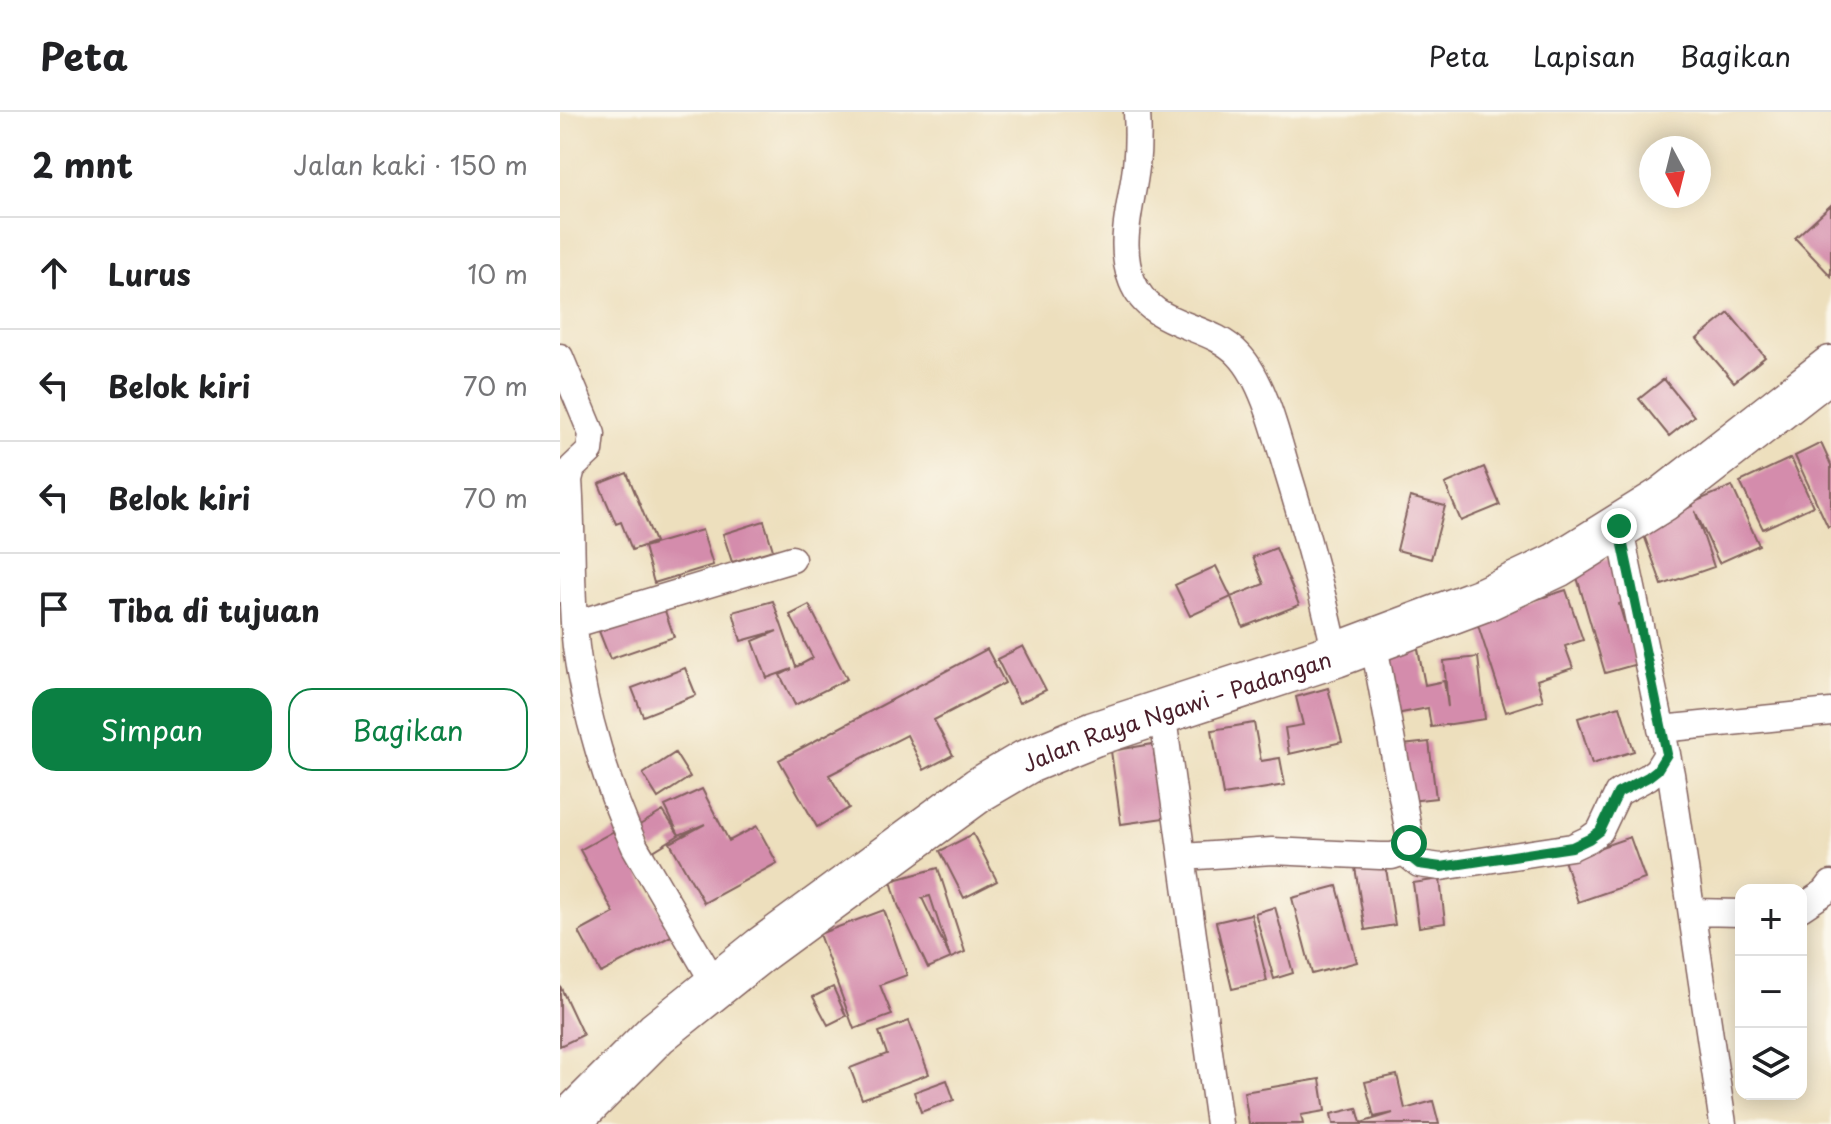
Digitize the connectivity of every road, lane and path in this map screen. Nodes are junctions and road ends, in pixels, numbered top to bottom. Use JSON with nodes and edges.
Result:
{"nodes":[{"id":1,"x":1137,"y":112,"type":"edge"},
{"id":2,"x":560,"y":357,"type":"edge"},
{"id":3,"x":1831,"y":368,"type":"edge"},
{"id":4,"x":1619,"y":526,"type":"junction"},
{"id":5,"x":792,"y":559,"type":"dead end"},
{"id":6,"x":575,"y":624,"type":"junction"},
{"id":7,"x":1354,"y":648,"type":"junction"},
{"id":8,"x":1162,"y":711,"type":"junction"},
{"id":9,"x":1831,"y":712,"type":"edge"},
{"id":10,"x":1664,"y":742,"type":"junction"},
{"id":11,"x":1404,"y":852,"type":"junction"},
{"id":12,"x":1183,"y":857,"type":"junction"},
{"id":13,"x":1831,"y":884,"type":"edge"},
{"id":14,"x":1807,"y":904,"type":"edge"},
{"id":15,"x":1693,"y":912,"type":"junction"},
{"id":16,"x":1735,"y":913,"type":"edge"},
{"id":17,"x":716,"y":986,"type":"junction"},
{"id":18,"x":566,"y":1124,"type":"edge"},
{"id":19,"x":1219,"y":1124,"type":"edge"},
{"id":20,"x":1723,"y":1124,"type":"edge"}],
"edges":[{"from":1,"to":7,"type":"street"},
{"from":2,"to":6,"type":"street"},
{"from":3,"to":4,"type":"highway","name":"Jalan Raya Ngawi - Padangan"},
{"from":4,"to":7,"type":"highway","name":"Jalan Raya Ngawi - Padangan"},
{"from":4,"to":10,"type":"street"},
{"from":5,"to":6,"type":"street"},
{"from":6,"to":17,"type":"street"},
{"from":7,"to":8,"type":"highway","name":"Jalan Raya Ngawi - Padangan"},
{"from":7,"to":11,"type":"street"},
{"from":8,"to":12,"type":"street"},
{"from":8,"to":17,"type":"highway","name":"Jalan Raya Ngawi - Padangan"},
{"from":9,"to":10,"type":"street"},
{"from":10,"to":11,"type":"street"},
{"from":10,"to":15,"type":"street"},
{"from":11,"to":12,"type":"street"},
{"from":12,"to":19,"type":"street"},
{"from":13,"to":14,"type":"street"},
{"from":15,"to":16,"type":"street"},
{"from":15,"to":20,"type":"street"},
{"from":17,"to":18,"type":"highway","name":"Jalan Raya Ngawi - Padangan"}]}
